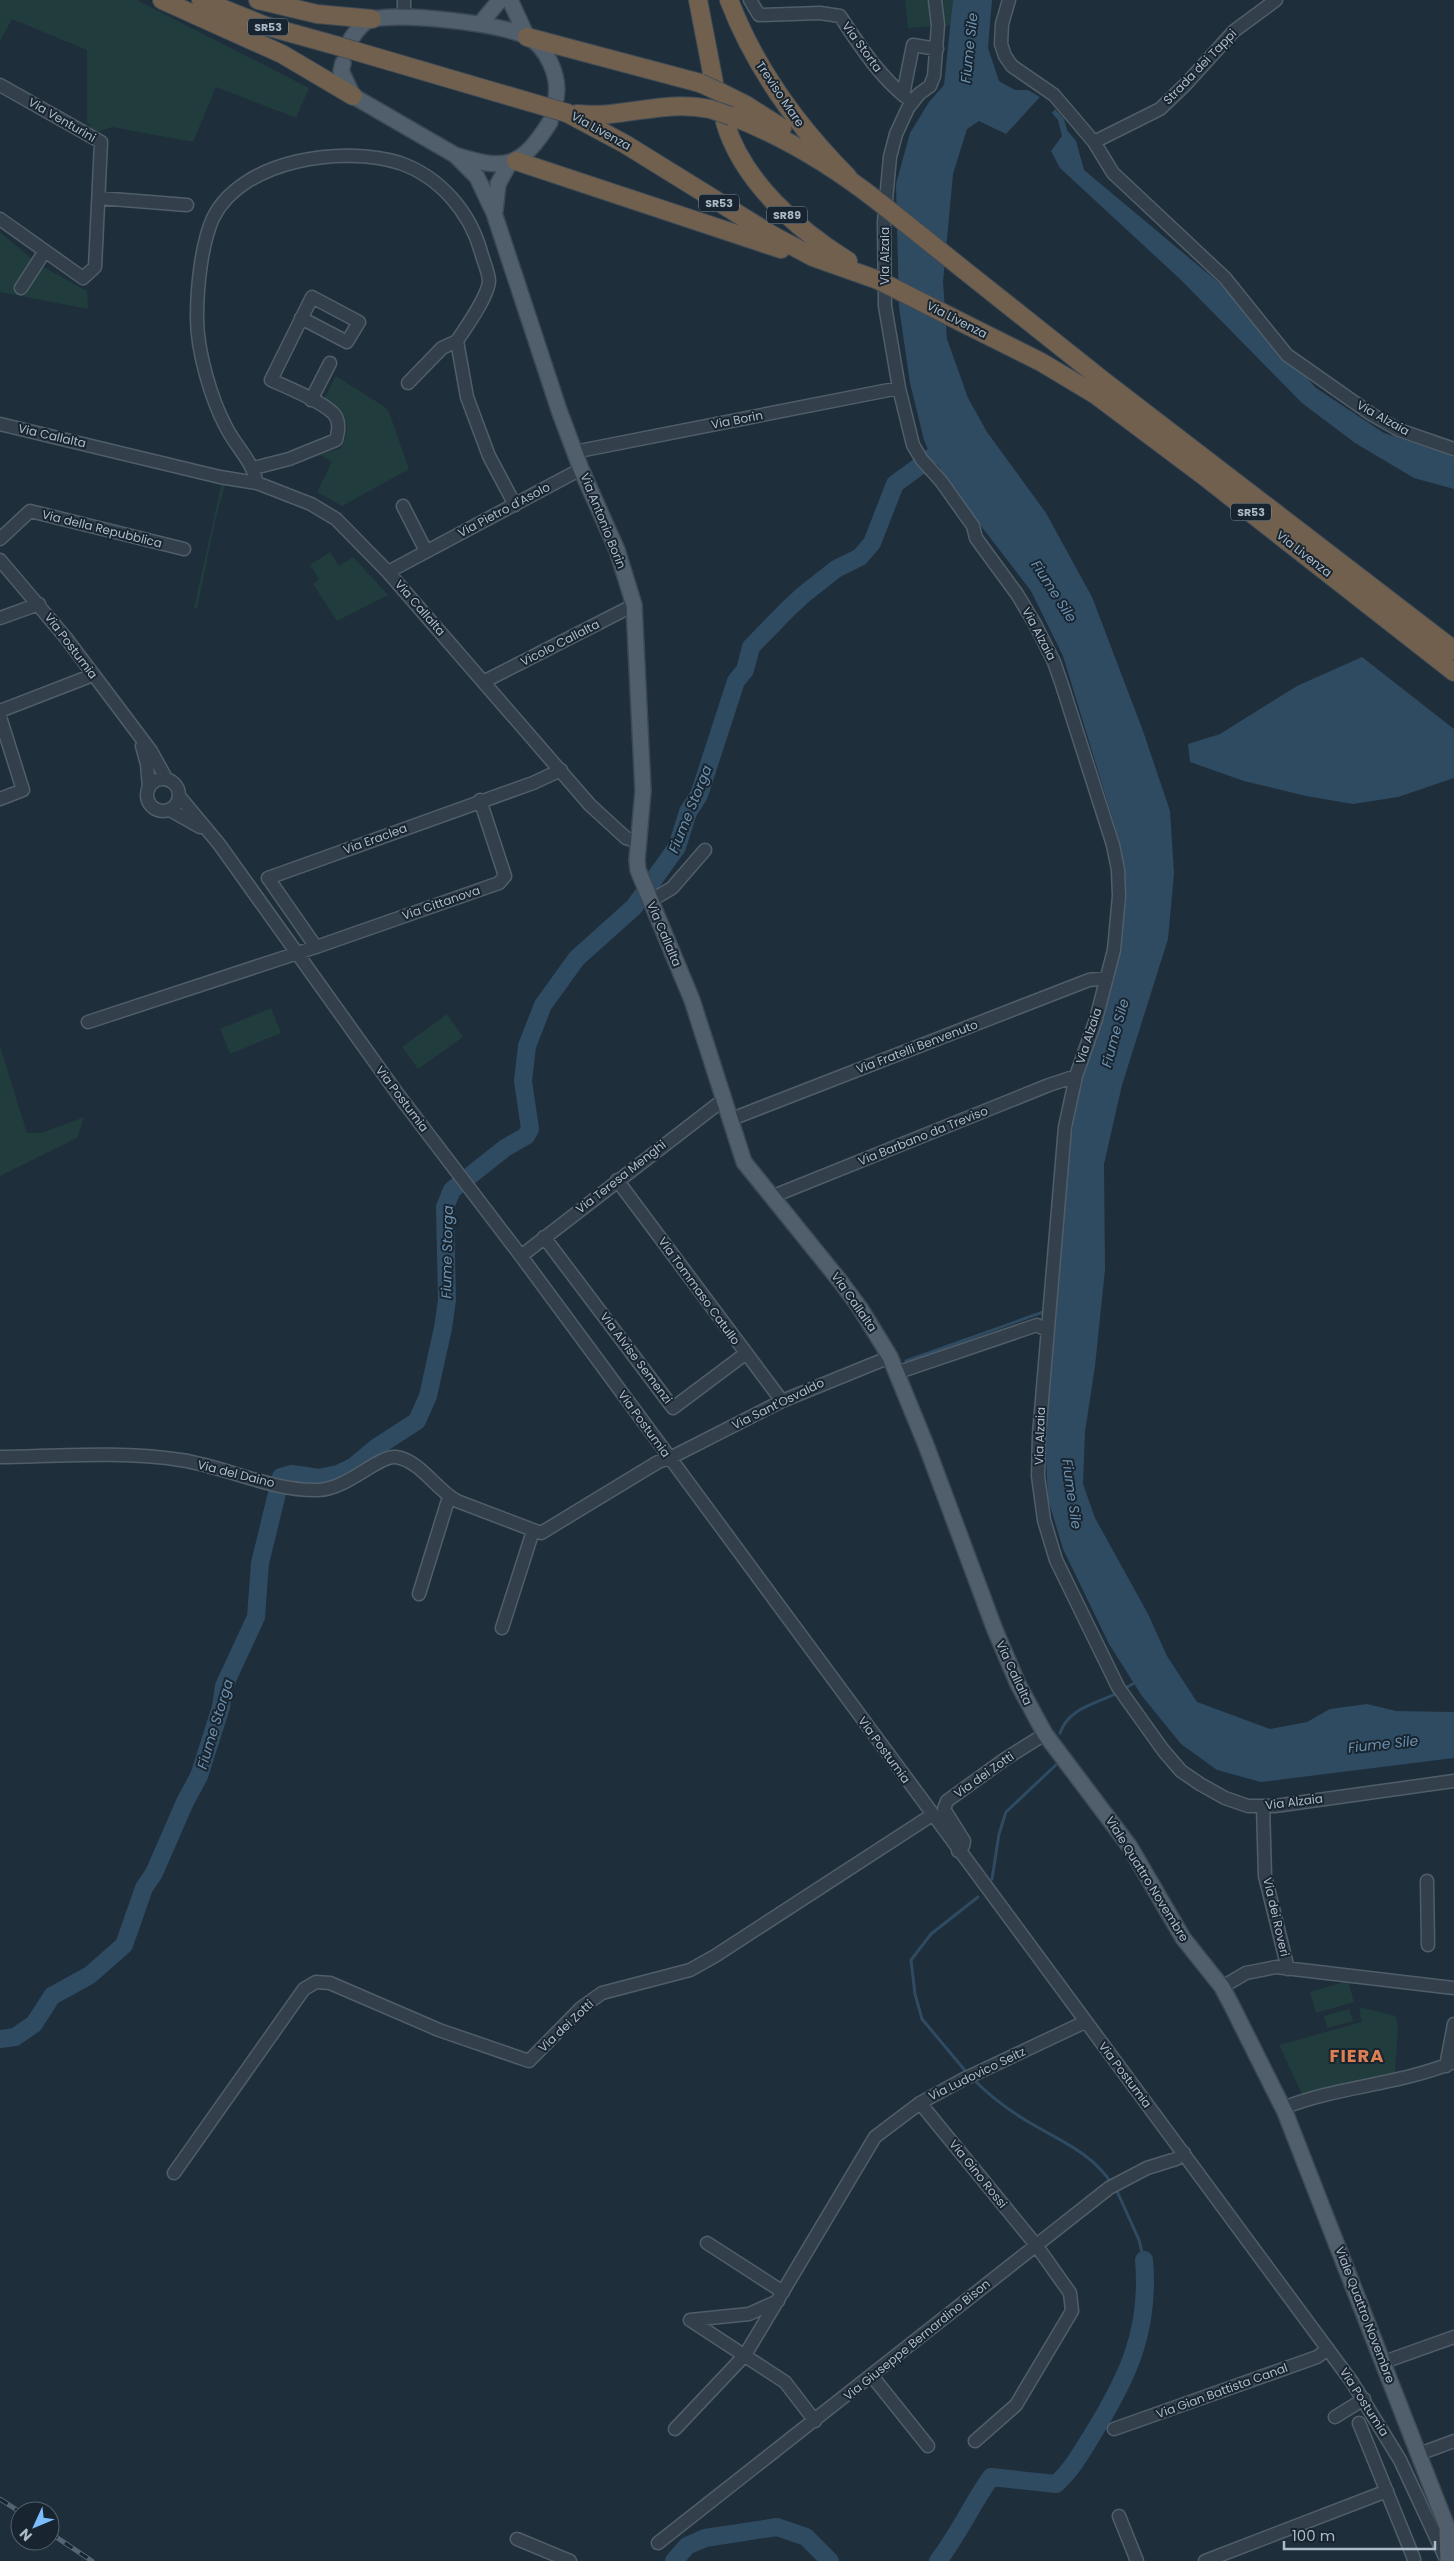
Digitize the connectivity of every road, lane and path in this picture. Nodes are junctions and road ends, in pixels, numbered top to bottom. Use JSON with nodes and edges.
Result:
{"nodes":[{"id":1,"x":162,"y":0,"type":"edge"},
{"id":2,"x":201,"y":0,"type":"edge"},
{"id":3,"x":258,"y":0,"type":"edge"},
{"id":4,"x":404,"y":0,"type":"edge"},
{"id":5,"x":500,"y":0,"type":"edge"},
{"id":6,"x":510,"y":0,"type":"edge"},
{"id":7,"x":698,"y":0,"type":"edge"},
{"id":8,"x":729,"y":0,"type":"edge"},
{"id":9,"x":935,"y":0,"type":"edge"},
{"id":10,"x":1009,"y":0,"type":"edge"},
{"id":11,"x":1276,"y":0,"type":"edge"},
{"id":12,"x":753,"y":5,"type":"edge"},
{"id":13,"x":404,"y":18,"type":"junction"},
{"id":14,"x":372,"y":19,"type":"junction"},
{"id":15,"x":480,"y":24,"type":"junction"},
{"id":16,"x":527,"y":37,"type":"junction"},
{"id":17,"x":344,"y":42,"type":"junction"},
{"id":18,"x":937,"y":49,"type":"junction"},
{"id":19,"x":343,"y":63,"type":"dead end"},
{"id":20,"x":0,"y":85,"type":"edge"},
{"id":21,"x":712,"y":86,"type":"junction"},
{"id":22,"x":353,"y":96,"type":"junction"},
{"id":23,"x":556,"y":98,"type":"dead end"},
{"id":24,"x":907,"y":99,"type":"junction"},
{"id":25,"x":566,"y":113,"type":"junction"},
{"id":26,"x":728,"y":119,"type":"junction"},
{"id":27,"x":550,"y":122,"type":"dead end"},
{"id":28,"x":1094,"y":142,"type":"junction"},
{"id":29,"x":455,"y":154,"type":"junction"},
{"id":30,"x":512,"y":162,"type":"junction"},
{"id":31,"x":832,"y":162,"type":"junction"},
{"id":32,"x":848,"y":177,"type":"junction"},
{"id":33,"x":98,"y":198,"type":"junction"},
{"id":34,"x":187,"y":205,"type":"dead end"},
{"id":35,"x":494,"y":213,"type":"junction"},
{"id":36,"x":0,"y":219,"type":"edge"},
{"id":37,"x":46,"y":251,"type":"junction"},
{"id":38,"x":813,"y":257,"type":"junction"},
{"id":39,"x":878,"y":280,"type":"junction"},
{"id":40,"x":22,"y":288,"type":"dead end"},
{"id":41,"x":301,"y":318,"type":"dead end"},
{"id":42,"x":457,"y":341,"type":"junction"},
{"id":43,"x":330,"y":363,"type":"dead end"},
{"id":44,"x":408,"y":383,"type":"dead end"},
{"id":45,"x":899,"y":388,"type":"junction"},
{"id":46,"x":311,"y":400,"type":"junction"},
{"id":47,"x":0,"y":424,"type":"edge"},
{"id":48,"x":1454,"y":449,"type":"edge"},
{"id":49,"x":574,"y":452,"type":"junction"},
{"id":50,"x":254,"y":468,"type":"junction"},
{"id":51,"x":581,"y":469,"type":"junction"},
{"id":52,"x":257,"y":483,"type":"junction"},
{"id":53,"x":515,"y":505,"type":"junction"},
{"id":54,"x":403,"y":506,"type":"dead end"},
{"id":55,"x":0,"y":539,"type":"edge"},
{"id":56,"x":184,"y":549,"type":"dead end"},
{"id":57,"x":426,"y":552,"type":"junction"},
{"id":58,"x":0,"y":560,"type":"edge"},
{"id":59,"x":388,"y":572,"type":"junction"},
{"id":60,"x":39,"y":604,"type":"junction"},
{"id":61,"x":634,"y":605,"type":"junction"},
{"id":62,"x":0,"y":618,"type":"edge"},
{"id":63,"x":1454,"y":650,"type":"edge"},
{"id":64,"x":1454,"y":672,"type":"edge"},
{"id":65,"x":93,"y":674,"type":"junction"},
{"id":66,"x":485,"y":682,"type":"junction"},
{"id":67,"x":0,"y":711,"type":"edge"},
{"id":68,"x":0,"y":717,"type":"edge"},
{"id":69,"x":138,"y":734,"type":"junction"},
{"id":70,"x":560,"y":770,"type":"junction"},
{"id":71,"x":167,"y":780,"type":"junction"},
{"id":72,"x":149,"y":788,"type":"junction"},
{"id":73,"x":179,"y":796,"type":"junction"},
{"id":74,"x":0,"y":799,"type":"edge"},
{"id":75,"x":480,"y":800,"type":"junction"},
{"id":76,"x":170,"y":810,"type":"junction"},
{"id":77,"x":209,"y":832,"type":"junction"},
{"id":78,"x":639,"y":842,"type":"junction"},
{"id":79,"x":705,"y":850,"type":"dead end"},
{"id":80,"x":650,"y":900,"type":"junction"},
{"id":81,"x":316,"y":947,"type":"junction"},
{"id":82,"x":298,"y":953,"type":"junction"},
{"id":83,"x":1106,"y":978,"type":"junction"},
{"id":84,"x":88,"y":1022,"type":"dead end"},
{"id":85,"x":1076,"y":1076,"type":"junction"},
{"id":86,"x":723,"y":1100,"type":"junction"},
{"id":87,"x":729,"y":1120,"type":"junction"},
{"id":88,"x":618,"y":1180,"type":"junction"},
{"id":89,"x":771,"y":1197,"type":"junction"},
{"id":90,"x":544,"y":1237,"type":"junction"},
{"id":91,"x":521,"y":1256,"type":"junction"},
{"id":92,"x":1046,"y":1330,"type":"junction"},
{"id":93,"x":746,"y":1354,"type":"junction"},
{"id":94,"x":890,"y":1357,"type":"junction"},
{"id":95,"x":896,"y":1374,"type":"junction"},
{"id":96,"x":782,"y":1401,"type":"junction"},
{"id":97,"x":0,"y":1457,"type":"edge"},
{"id":98,"x":670,"y":1458,"type":"junction"},
{"id":99,"x":448,"y":1497,"type":"junction"},
{"id":100,"x":543,"y":1530,"type":"junction"},
{"id":101,"x":420,"y":1594,"type":"dead end"},
{"id":102,"x":502,"y":1628,"type":"dead end"},
{"id":103,"x":1045,"y":1734,"type":"junction"},
{"id":104,"x":1454,"y":1781,"type":"edge"},
{"id":105,"x":1263,"y":1806,"type":"junction"},
{"id":106,"x":932,"y":1815,"type":"junction"},
{"id":107,"x":958,"y":1851,"type":"junction"},
{"id":108,"x":1426,"y":1881,"type":"dead end"},
{"id":109,"x":1428,"y":1945,"type":"dead end"},
{"id":110,"x":1288,"y":1969,"type":"junction"},
{"id":111,"x":1222,"y":1987,"type":"junction"},
{"id":112,"x":1454,"y":1988,"type":"edge"},
{"id":113,"x":1085,"y":2022,"type":"junction"},
{"id":114,"x":1454,"y":2024,"type":"edge"},
{"id":115,"x":1450,"y":2064,"type":"edge"},
{"id":116,"x":920,"y":2103,"type":"junction"},
{"id":117,"x":1283,"y":2108,"type":"junction"},
{"id":118,"x":1184,"y":2153,"type":"junction"},
{"id":119,"x":174,"y":2173,"type":"dead end"},
{"id":120,"x":706,"y":2243,"type":"dead end"},
{"id":121,"x":1036,"y":2245,"type":"junction"},
{"id":122,"x":780,"y":2296,"type":"junction"},
{"id":123,"x":1454,"y":2336,"type":"edge"},
{"id":124,"x":1328,"y":2349,"type":"junction"},
{"id":125,"x":745,"y":2356,"type":"junction"},
{"id":126,"x":1384,"y":2362,"type":"junction"},
{"id":127,"x":872,"y":2376,"type":"junction"},
{"id":128,"x":1364,"y":2399,"type":"junction"},
{"id":129,"x":1335,"y":2417,"type":"dead end"},
{"id":130,"x":815,"y":2421,"type":"junction"},
{"id":131,"x":1359,"y":2423,"type":"dead end"},
{"id":132,"x":675,"y":2429,"type":"dead end"},
{"id":133,"x":1114,"y":2429,"type":"dead end"},
{"id":134,"x":975,"y":2441,"type":"dead end"},
{"id":135,"x":1454,"y":2441,"type":"edge"},
{"id":136,"x":928,"y":2446,"type":"dead end"},
{"id":137,"x":1419,"y":2454,"type":"junction"},
{"id":138,"x":1387,"y":2491,"type":"junction"},
{"id":139,"x":1119,"y":2516,"type":"dead end"},
{"id":140,"x":1445,"y":2524,"type":"junction"},
{"id":141,"x":517,"y":2539,"type":"dead end"},
{"id":142,"x":658,"y":2543,"type":"dead end"},
{"id":143,"x":1454,"y":2545,"type":"edge"},
{"id":144,"x":1414,"y":2559,"type":"dead end"},
{"id":145,"x":570,"y":2561,"type":"edge"},
{"id":146,"x":1137,"y":2561,"type":"edge"},
{"id":147,"x":1205,"y":2561,"type":"edge"},
{"id":148,"x":1448,"y":2561,"type":"edge"}],
"edges":[{"from":1,"to":22,"type":"highway"},
{"from":2,"to":17,"type":"highway","number":"SR53"},
{"from":3,"to":14,"type":"highway"},
{"from":4,"to":13,"type":"street"},
{"from":5,"to":15,"type":"main road"},
{"from":6,"to":16,"type":"main road"},
{"from":7,"to":21,"type":"highway"},
{"from":8,"to":31,"type":"highway","name":"Treviso Mare"},
{"from":9,"to":18,"type":"street","name":"Via Alzaia"},
{"from":10,"to":28,"type":"street","name":"Via Alzaia"},
{"from":11,"to":28,"type":"street","name":"Strada dei Tappi"},
{"from":12,"to":24,"type":"street","name":"Via Storta"},
{"from":13,"to":14,"type":"main road"},
{"from":13,"to":15,"type":"main road"},
{"from":14,"to":17,"type":"main road"},
{"from":15,"to":16,"type":"main road"},
{"from":16,"to":21,"type":"highway"},
{"from":16,"to":23,"type":"main road"},
{"from":17,"to":25,"type":"highway","number":"SR53","bridge":true},
{"from":18,"to":24,"type":"street","name":"Via Alzaia"},
{"from":18,"to":24,"type":"street"},
{"from":19,"to":22,"type":"main road"},
{"from":20,"to":33,"type":"street","name":"Via Venturini"},
{"from":21,"to":31,"type":"highway"},
{"from":22,"to":29,"type":"main road"},
{"from":24,"to":45,"type":"street","name":"Via Alzaia"},
{"from":25,"to":26,"type":"highway","name":"Via Livenza","number":"SR53","bridge":true},
{"from":25,"to":38,"type":"highway","name":"Via Livenza","number":"SR53"},
{"from":26,"to":32,"type":"highway","name":"Via Livenza","number":"SR53"},
{"from":26,"to":39,"type":"highway","number":"SR89"},
{"from":27,"to":30,"type":"main road"},
{"from":28,"to":48,"type":"street","name":"Via Alzaia"},
{"from":29,"to":30,"type":"main road"},
{"from":29,"to":35,"type":"main road","name":"Via Antonio Borin"},
{"from":30,"to":35,"type":"main road","name":"Via Antonio Borin"},
{"from":30,"to":38,"type":"highway"},
{"from":31,"to":32,"type":"highway","name":"Treviso Mare"},
{"from":32,"to":63,"type":"highway","name":"Via Livenza","number":"SR53","bridge":true},
{"from":33,"to":34,"type":"street"},
{"from":33,"to":37,"type":"street","name":"Via Venturini"},
{"from":35,"to":49,"type":"main road","name":"Via Antonio Borin"},
{"from":36,"to":37,"type":"street","name":"Via Venturini"},
{"from":37,"to":40,"type":"street"},
{"from":38,"to":39,"type":"highway","name":"Via Livenza","number":"SR53"},
{"from":39,"to":64,"type":"highway","name":"Via Livenza","number":"SR53","bridge":true},
{"from":41,"to":46,"type":"street"},
{"from":42,"to":44,"type":"street"},
{"from":42,"to":50,"type":"street"},
{"from":42,"to":53,"type":"street"},
{"from":43,"to":46,"type":"street"},
{"from":45,"to":49,"type":"street","name":"Via Borin"},
{"from":45,"to":83,"type":"street","name":"Via Alzaia"},
{"from":46,"to":50,"type":"street"},
{"from":47,"to":52,"type":"street","name":"Via Callalta"},
{"from":49,"to":51,"type":"main road","name":"Via Antonio Borin"},
{"from":50,"to":52,"type":"street"},
{"from":51,"to":53,"type":"street","name":"Via Pietro d'Asolo"},
{"from":51,"to":61,"type":"main road","name":"Via Antonio Borin"},
{"from":52,"to":59,"type":"street","name":"Via Callalta"},
{"from":53,"to":57,"type":"street","name":"Via Pietro d'Asolo"},
{"from":54,"to":57,"type":"street"},
{"from":55,"to":56,"type":"street","name":"Via della Repubblica"},
{"from":57,"to":59,"type":"street","name":"Via Pietro d'Asolo"},
{"from":58,"to":60,"type":"street","name":"Via Postumia"},
{"from":59,"to":66,"type":"street","name":"Via Callalta"},
{"from":60,"to":62,"type":"street"},
{"from":60,"to":65,"type":"street","name":"Via Postumia"},
{"from":61,"to":66,"type":"street","name":"Vicolo Callalta"},
{"from":61,"to":78,"type":"main road","name":"Via Antonio Borin"},
{"from":65,"to":67,"type":"street"},
{"from":65,"to":69,"type":"street","name":"Via Postumia"},
{"from":66,"to":70,"type":"street","name":"Via Callalta"},
{"from":68,"to":74,"type":"street"},
{"from":69,"to":71,"type":"street","name":"Via Postumia"},
{"from":69,"to":72,"type":"street","name":"Via Postumia"},
{"from":70,"to":75,"type":"street","name":"Via Eraclea"},
{"from":70,"to":78,"type":"street","name":"Via Callalta"},
{"from":71,"to":72,"type":"street"},
{"from":71,"to":73,"type":"street","name":"Via Postumia"},
{"from":72,"to":76,"type":"street","name":"Via Postumia"},
{"from":73,"to":76,"type":"street"},
{"from":73,"to":77,"type":"street","name":"Via Postumia"},
{"from":75,"to":81,"type":"street","name":"Via Cittanova"},
{"from":75,"to":81,"type":"street","name":"Via Eraclea"},
{"from":76,"to":77,"type":"street","name":"Via Postumia"},
{"from":77,"to":82,"type":"street","name":"Via Postumia"},
{"from":78,"to":80,"type":"main road","name":"Via Callalta"},
{"from":79,"to":80,"type":"street"},
{"from":80,"to":86,"type":"main road","name":"Via Callalta"},
{"from":81,"to":82,"type":"street","name":"Via Cittanova"},
{"from":82,"to":84,"type":"street"},
{"from":82,"to":91,"type":"street","name":"Via Postumia"},
{"from":83,"to":85,"type":"street","name":"Via Alzaia"},
{"from":83,"to":87,"type":"street","name":"Via Fratelli Benvenuto"},
{"from":85,"to":89,"type":"street","name":"Via Barbano da Treviso"},
{"from":85,"to":92,"type":"street","name":"Via Alzaia"},
{"from":86,"to":87,"type":"main road","name":"Via Callalta"},
{"from":86,"to":88,"type":"street","name":"Via Teresa Menghi"},
{"from":87,"to":89,"type":"main road","name":"Via Callalta"},
{"from":88,"to":90,"type":"street","name":"Via Teresa Menghi"},
{"from":88,"to":93,"type":"street","name":"Via Tommaso Catullo"},
{"from":89,"to":94,"type":"main road","name":"Via Callalta"},
{"from":90,"to":91,"type":"street","name":"Via Teresa Menghi"},
{"from":90,"to":93,"type":"street","name":"Via Alvise Semenzi"},
{"from":91,"to":98,"type":"street","name":"Via Postumia"},
{"from":92,"to":95,"type":"street"},
{"from":92,"to":105,"type":"street","name":"Via Alzaia"},
{"from":93,"to":96,"type":"street","name":"Via Tommaso Catullo"},
{"from":94,"to":95,"type":"main road","name":"Via Callalta"},
{"from":94,"to":96,"type":"street","name":"Via Sant'Osvaldo"},
{"from":95,"to":103,"type":"main road","name":"Via Callalta"},
{"from":96,"to":98,"type":"street","name":"Via Sant'Osvaldo"},
{"from":97,"to":99,"type":"street","name":"Via del Daino"},
{"from":98,"to":100,"type":"street"},
{"from":98,"to":106,"type":"street","name":"Via Postumia"},
{"from":99,"to":100,"type":"street","name":"Via del Daino"},
{"from":99,"to":101,"type":"street"},
{"from":100,"to":102,"type":"street"},
{"from":103,"to":107,"type":"street","name":"Via dei Zotti"},
{"from":103,"to":111,"type":"main road","name":"Viale Quattro Novembre"},
{"from":104,"to":105,"type":"street","name":"Via Alzaia"},
{"from":105,"to":110,"type":"street","name":"Via dei Roveri"},
{"from":106,"to":107,"type":"street","name":"Via Postumia"},
{"from":106,"to":119,"type":"street","name":"Via dei Zotti"},
{"from":107,"to":113,"type":"street","name":"Via Postumia"},
{"from":108,"to":109,"type":"street"},
{"from":110,"to":111,"type":"street"},
{"from":110,"to":112,"type":"street"},
{"from":111,"to":117,"type":"main road","name":"Viale Quattro Novembre"},
{"from":113,"to":116,"type":"street","name":"Via Ludovico Seitz"},
{"from":113,"to":118,"type":"street","name":"Via Postumia"},
{"from":114,"to":115,"type":"street"},
{"from":115,"to":117,"type":"street"},
{"from":116,"to":121,"type":"street","name":"Via Gino Rossi"},
{"from":116,"to":122,"type":"street","name":"Via Ludovico Seitz"},
{"from":117,"to":126,"type":"main road","name":"Viale Quattro Novembre"},
{"from":118,"to":121,"type":"street","name":"Via Giuseppe Bernardino Bison"},
{"from":118,"to":124,"type":"street","name":"Via Postumia"},
{"from":120,"to":122,"type":"street"},
{"from":121,"to":127,"type":"street","name":"Via Giuseppe Bernardino Bison"},
{"from":121,"to":134,"type":"street","name":"Via Gino Rossi"},
{"from":122,"to":125,"type":"street","name":"Via Ludovico Seitz"},
{"from":122,"to":125,"type":"street"},
{"from":123,"to":126,"type":"street"},
{"from":124,"to":128,"type":"street","name":"Via Postumia"},
{"from":124,"to":133,"type":"street","name":"Via Gian Battista Canal"},
{"from":125,"to":130,"type":"street"},
{"from":125,"to":132,"type":"street","name":"Via Ludovico Seitz"},
{"from":126,"to":137,"type":"main road","name":"Viale Quattro Novembre"},
{"from":127,"to":130,"type":"street","name":"Via Giuseppe Bernardino Bison"},
{"from":127,"to":136,"type":"street"},
{"from":128,"to":129,"type":"street"},
{"from":128,"to":148,"type":"street","name":"Via Postumia"},
{"from":130,"to":142,"type":"street","name":"Via Giuseppe Bernardino Bison"},
{"from":131,"to":138,"type":"street"},
{"from":135,"to":137,"type":"street"},
{"from":137,"to":140,"type":"main road","name":"Viale Quattro Novembre"},
{"from":138,"to":144,"type":"street"},
{"from":138,"to":147,"type":"street"},
{"from":139,"to":146,"type":"street"},
{"from":140,"to":143,"type":"main road"},
{"from":140,"to":148,"type":"main road"},
{"from":141,"to":145,"type":"street"}]}
